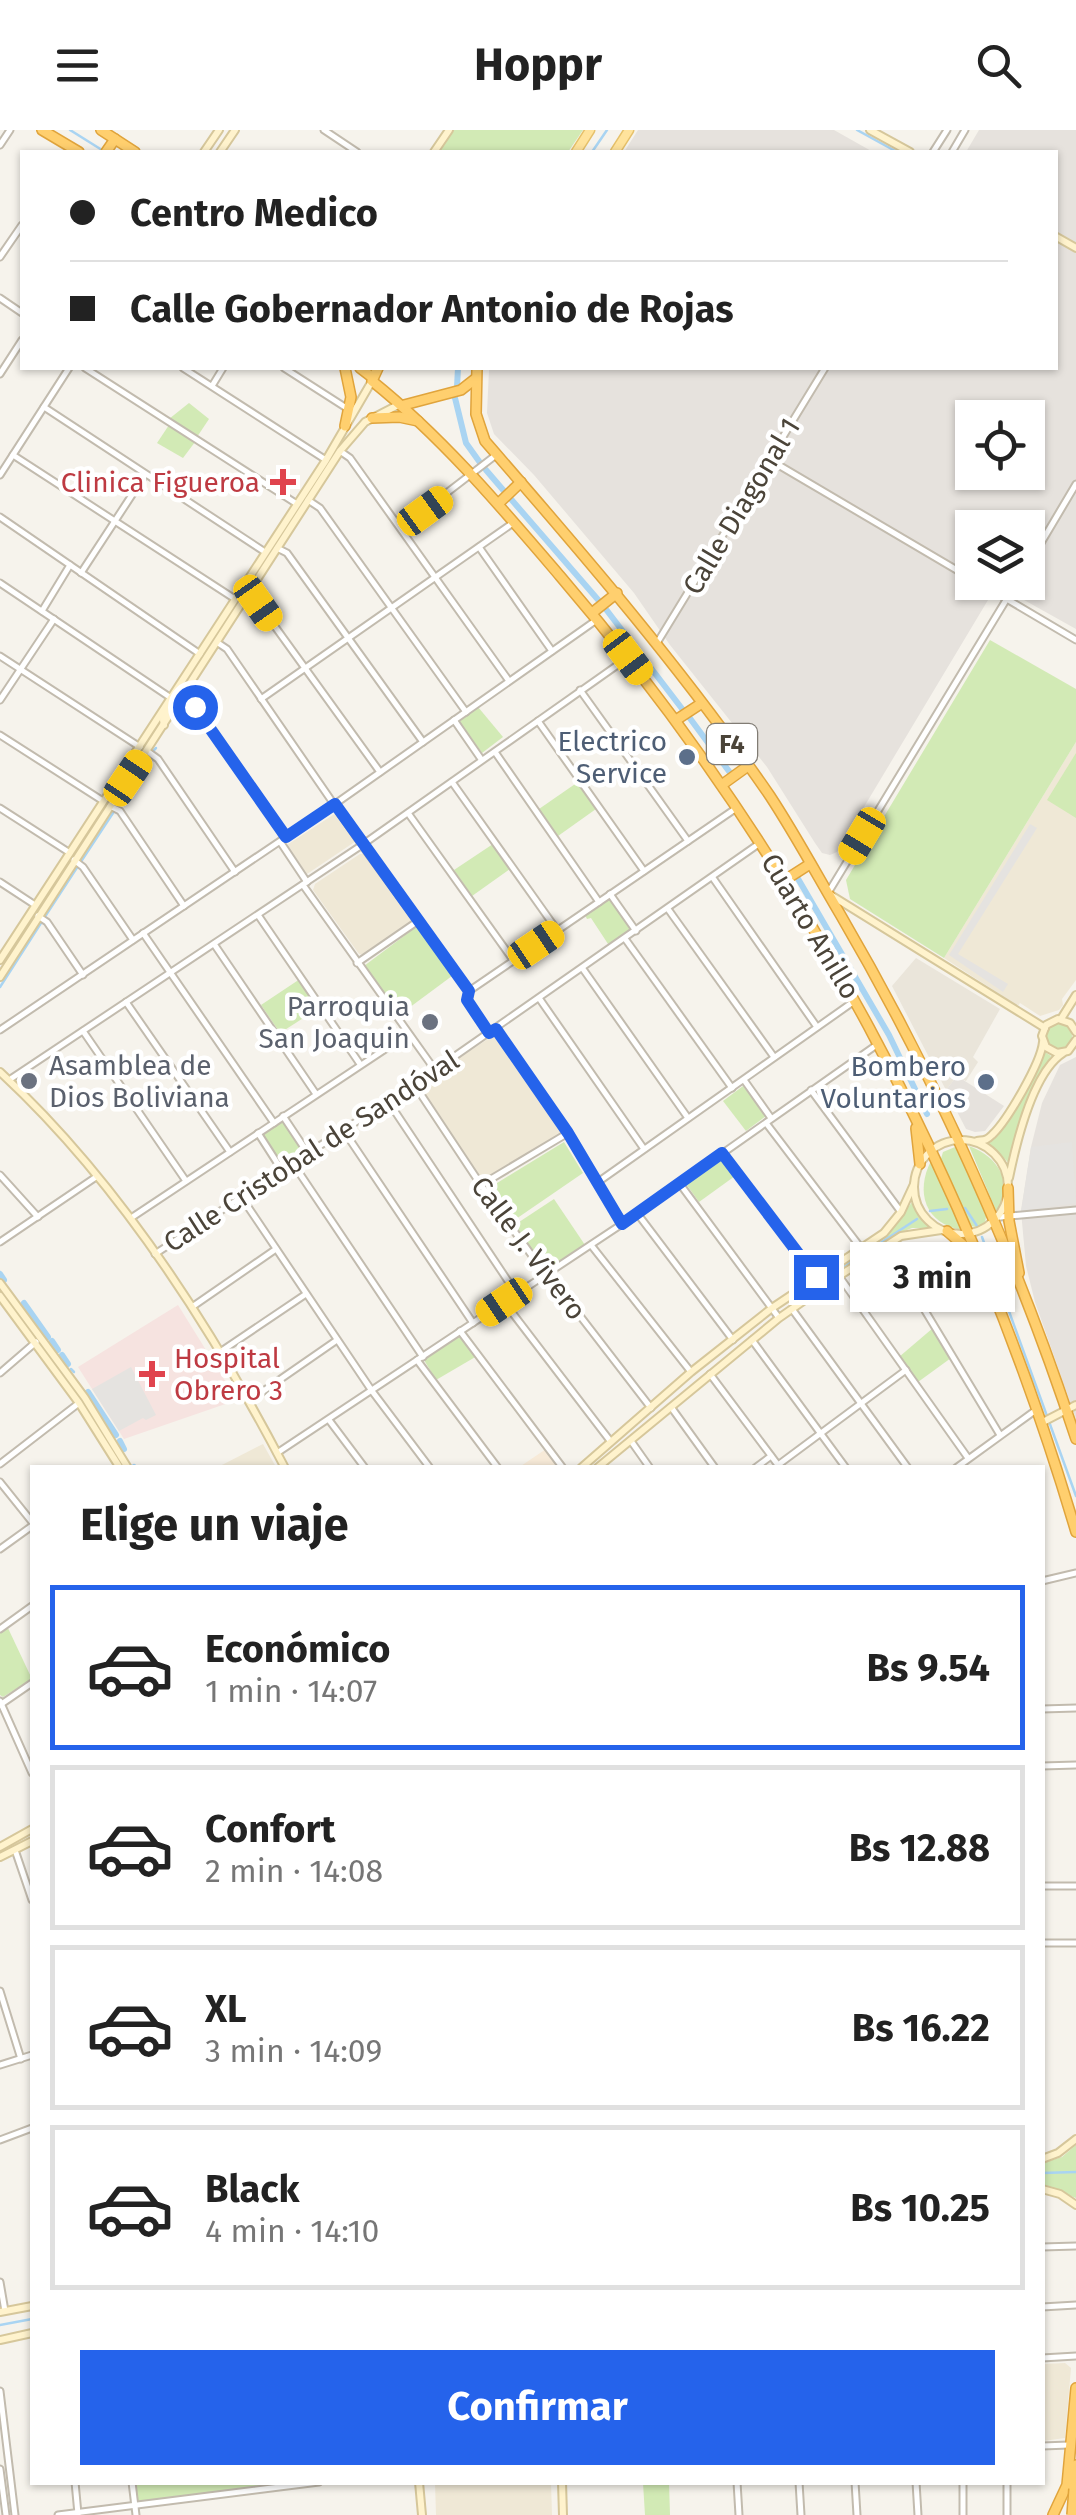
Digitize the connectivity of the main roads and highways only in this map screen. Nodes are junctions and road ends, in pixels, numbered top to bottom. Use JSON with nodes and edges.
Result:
{"nodes":[{"id":1,"x":42,"y":130,"type":"edge"},
{"id":2,"x":100,"y":130,"type":"edge"},
{"id":3,"x":870,"y":130,"type":"edge"},
{"id":4,"x":111,"y":145,"type":"edge"},
{"id":5,"x":72,"y":150,"type":"edge"},
{"id":6,"x":906,"y":150,"type":"edge"},
{"id":7,"x":345,"y":370,"type":"edge"},
{"id":8,"x":478,"y":371,"type":"edge"},
{"id":9,"x":374,"y":375,"type":"edge"},
{"id":10,"x":402,"y":404,"type":"junction"},
{"id":11,"x":350,"y":411,"type":"junction"},
{"id":12,"x":368,"y":420,"type":"junction"},
{"id":13,"x":420,"y":422,"type":"junction"},
{"id":14,"x":345,"y":426,"type":"joint"},
{"id":15,"x":520,"y":482,"type":"junction"},
{"id":16,"x":505,"y":497,"type":"junction"},
{"id":17,"x":618,"y":593,"type":"junction"},
{"id":18,"x":599,"y":610,"type":"junction"},
{"id":19,"x":192,"y":667,"type":"junction"},
{"id":20,"x":172,"y":698,"type":"junction"},
{"id":21,"x":182,"y":698,"type":"junction"},
{"id":22,"x":699,"y":705,"type":"junction"},
{"id":23,"x":680,"y":718,"type":"junction"},
{"id":24,"x":164,"y":726,"type":"junction"},
{"id":25,"x":143,"y":749,"type":"junction"},
{"id":26,"x":744,"y":769,"type":"junction"},
{"id":27,"x":726,"y":781,"type":"junction"},
{"id":28,"x":72,"y":856,"type":"junction"},
{"id":29,"x":797,"y":872,"type":"junction"},
{"id":30,"x":828,"y":893,"type":"junction"},
{"id":31,"x":0,"y":959,"type":"edge"},
{"id":32,"x":0,"y":977,"type":"edge"},
{"id":33,"x":1076,"y":995,"type":"edge"},
{"id":34,"x":1061,"y":1020,"type":"junction"},
{"id":35,"x":1044,"y":1028,"type":"junction"},
{"id":36,"x":1075,"y":1029,"type":"edge"},
{"id":37,"x":1043,"y":1042,"type":"junction"},
{"id":38,"x":1069,"y":1052,"type":"edge"},
{"id":39,"x":0,"y":1072,"type":"edge"},
{"id":40,"x":914,"y":1120,"type":"junction"},
{"id":41,"x":964,"y":1141,"type":"junction"},
{"id":42,"x":932,"y":1150,"type":"junction"},
{"id":43,"x":920,"y":1164,"type":"junction"},
{"id":44,"x":914,"y":1184,"type":"junction"},
{"id":45,"x":1008,"y":1186,"type":"junction"},
{"id":46,"x":1000,"y":1218,"type":"junction"},
{"id":47,"x":944,"y":1230,"type":"junction"},
{"id":48,"x":966,"y":1234,"type":"junction"},
{"id":49,"x":977,"y":1258,"type":"junction"},
{"id":50,"x":0,"y":1283,"type":"edge"},
{"id":51,"x":1022,"y":1290,"type":"junction"},
{"id":52,"x":4,"y":1294,"type":"edge"},
{"id":53,"x":36,"y":1342,"type":"junction"},
{"id":54,"x":60,"y":1376,"type":"junction"},
{"id":55,"x":72,"y":1380,"type":"junction"},
{"id":56,"x":1067,"y":1411,"type":"edge"},
{"id":57,"x":1045,"y":1421,"type":"junction"},
{"id":58,"x":1076,"y":1439,"type":"edge"},
{"id":59,"x":112,"y":1440,"type":"junction"},
{"id":60,"x":120,"y":1465,"type":"edge"},
{"id":61,"x":120,"y":1465,"type":"edge"},
{"id":62,"x":283,"y":1465,"type":"edge"},
{"id":63,"x":584,"y":1465,"type":"edge"},
{"id":64,"x":601,"y":1465,"type":"edge"},
{"id":65,"x":1076,"y":1532,"type":"edge"},
{"id":66,"x":30,"y":1831,"type":"edge"},
{"id":67,"x":30,"y":1841,"type":"edge"},
{"id":68,"x":0,"y":1847,"type":"edge"},
{"id":69,"x":0,"y":1857,"type":"edge"},
{"id":70,"x":1076,"y":2139,"type":"edge"},
{"id":71,"x":1045,"y":2158,"type":"edge"},
{"id":72,"x":1045,"y":2190,"type":"edge"},
{"id":73,"x":1076,"y":2205,"type":"edge"},
{"id":74,"x":30,"y":2306,"type":"edge"},
{"id":75,"x":3,"y":2312,"type":"edge"},
{"id":76,"x":30,"y":2333,"type":"edge"},
{"id":77,"x":0,"y":2340,"type":"edge"},
{"id":78,"x":1076,"y":2388,"type":"edge"},
{"id":79,"x":1076,"y":2464,"type":"edge"},
{"id":80,"x":420,"y":2485,"type":"edge"},
{"id":81,"x":562,"y":2485,"type":"edge"},
{"id":82,"x":1072,"y":2491,"type":"edge"},
{"id":83,"x":422,"y":2515,"type":"edge"},
{"id":84,"x":563,"y":2515,"type":"edge"},
{"id":85,"x":1054,"y":2515,"type":"edge"},
{"id":86,"x":1074,"y":2515,"type":"edge"}],
"edges":[{"from":1,"to":5,"type":"highway"},
{"from":2,"to":4,"type":"highway"},
{"from":3,"to":6,"type":"main road"},
{"from":7,"to":11,"type":"highway"},
{"from":8,"to":10,"type":"highway","number":"F4"},
{"from":8,"to":15,"type":"highway","name":"Cuarto Anillo","number":"F4"},
{"from":9,"to":10,"type":"highway","number":"F4"},
{"from":9,"to":11,"type":"main road"},
{"from":10,"to":12,"type":"main road"},
{"from":10,"to":13,"type":"highway","name":"Cuarto Anillo","number":"F4"},
{"from":11,"to":12,"type":"main road"},
{"from":11,"to":14,"type":"highway"},
{"from":12,"to":13,"type":"highway"},
{"from":12,"to":21,"type":"main road"},
{"from":13,"to":16,"type":"highway","name":"Cuarto Anillo","number":"F4"},
{"from":14,"to":19,"type":"main road"},
{"from":15,"to":16,"type":"highway"},
{"from":15,"to":17,"type":"highway","name":"Cuarto Anillo","number":"F4"},
{"from":16,"to":18,"type":"highway","name":"Cuarto Anillo","number":"F4"},
{"from":17,"to":18,"type":"highway"},
{"from":17,"to":22,"type":"highway","name":"Cuarto Anillo","number":"F4"},
{"from":18,"to":23,"type":"highway","name":"Cuarto Anillo","number":"F4"},
{"from":19,"to":20,"type":"main road"},
{"from":19,"to":21,"type":"main road"},
{"from":20,"to":24,"type":"main road"},
{"from":20,"to":25,"type":"main road"},
{"from":21,"to":24,"type":"main road"},
{"from":22,"to":23,"type":"highway"},
{"from":22,"to":26,"type":"highway","name":"Cuarto Anillo","number":"F4"},
{"from":23,"to":27,"type":"highway","name":"Cuarto Anillo","number":"F4"},
{"from":24,"to":25,"type":"main road"},
{"from":25,"to":28,"type":"main road"},
{"from":26,"to":27,"type":"highway"},
{"from":26,"to":29,"type":"highway","name":"Cuarto Anillo","number":"F4"},
{"from":27,"to":29,"type":"highway","name":"Cuarto Anillo","number":"F4"},
{"from":28,"to":31,"type":"main road"},
{"from":28,"to":32,"type":"main road"},
{"from":29,"to":30,"type":"highway","name":"Cuarto Anillo","number":"F4"},
{"from":29,"to":40,"type":"highway","name":"Cuarto Anillo","number":"F4"},
{"from":30,"to":35,"type":"main road"},
{"from":30,"to":41,"type":"highway","name":"Cuarto Anillo","number":"F4"},
{"from":33,"to":34,"type":"main road"},
{"from":34,"to":35,"type":"main road"},
{"from":34,"to":36,"type":"main road"},
{"from":35,"to":37,"type":"main road"},
{"from":36,"to":38,"type":"main road"},
{"from":37,"to":38,"type":"main road"},
{"from":37,"to":41,"type":"main road"},
{"from":38,"to":45,"type":"main road"},
{"from":39,"to":62,"type":"main road"},
{"from":40,"to":42,"type":"highway","name":"Cuarto Anillo","number":"F4"},
{"from":40,"to":43,"type":"highway"},
{"from":41,"to":42,"type":"main road"},
{"from":41,"to":45,"type":"main road"},
{"from":41,"to":46,"type":"highway","name":"Cuarto Anillo","number":"F4"},
{"from":42,"to":43,"type":"main road"},
{"from":42,"to":48,"type":"highway","name":"Cuarto Anillo","number":"F4"},
{"from":43,"to":44,"type":"main road"},
{"from":44,"to":47,"type":"main road"},
{"from":44,"to":63,"type":"main road"},
{"from":45,"to":46,"type":"highway"},
{"from":46,"to":48,"type":"main road"},
{"from":46,"to":51,"type":"highway"},
{"from":46,"to":51,"type":"highway","name":"Cuarto Anillo","number":"F4"},
{"from":47,"to":48,"type":"main road"},
{"from":47,"to":49,"type":"highway"},
{"from":47,"to":64,"type":"main road"},
{"from":48,"to":49,"type":"highway","name":"Cuarto Anillo","number":"F4"},
{"from":49,"to":57,"type":"highway","name":"Cuarto Anillo","number":"F4"},
{"from":50,"to":52,"type":"main road"},
{"from":51,"to":56,"type":"highway","name":"Cuarto Anillo","number":"F4"},
{"from":52,"to":53,"type":"main road"},
{"from":52,"to":55,"type":"main road"},
{"from":53,"to":54,"type":"main road"},
{"from":53,"to":55,"type":"main road"},
{"from":54,"to":59,"type":"main road"},
{"from":54,"to":60,"type":"main road"},
{"from":55,"to":59,"type":"main road"},
{"from":56,"to":57,"type":"main road"},
{"from":56,"to":58,"type":"highway","name":"Cuarto Anillo","number":"F4"},
{"from":57,"to":65,"type":"highway","name":"Cuarto Anillo","number":"F4"},
{"from":59,"to":61,"type":"main road"},
{"from":66,"to":68,"type":"main road"},
{"from":67,"to":69,"type":"main road"},
{"from":70,"to":71,"type":"main road"},
{"from":72,"to":73,"type":"main road"},
{"from":74,"to":75,"type":"main road"},
{"from":76,"to":77,"type":"main road"},
{"from":78,"to":82,"type":"highway"},
{"from":79,"to":82,"type":"highway"},
{"from":80,"to":83,"type":"main road"},
{"from":81,"to":84,"type":"main road"},
{"from":82,"to":85,"type":"highway"},
{"from":82,"to":86,"type":"highway","bridge":true}]}
